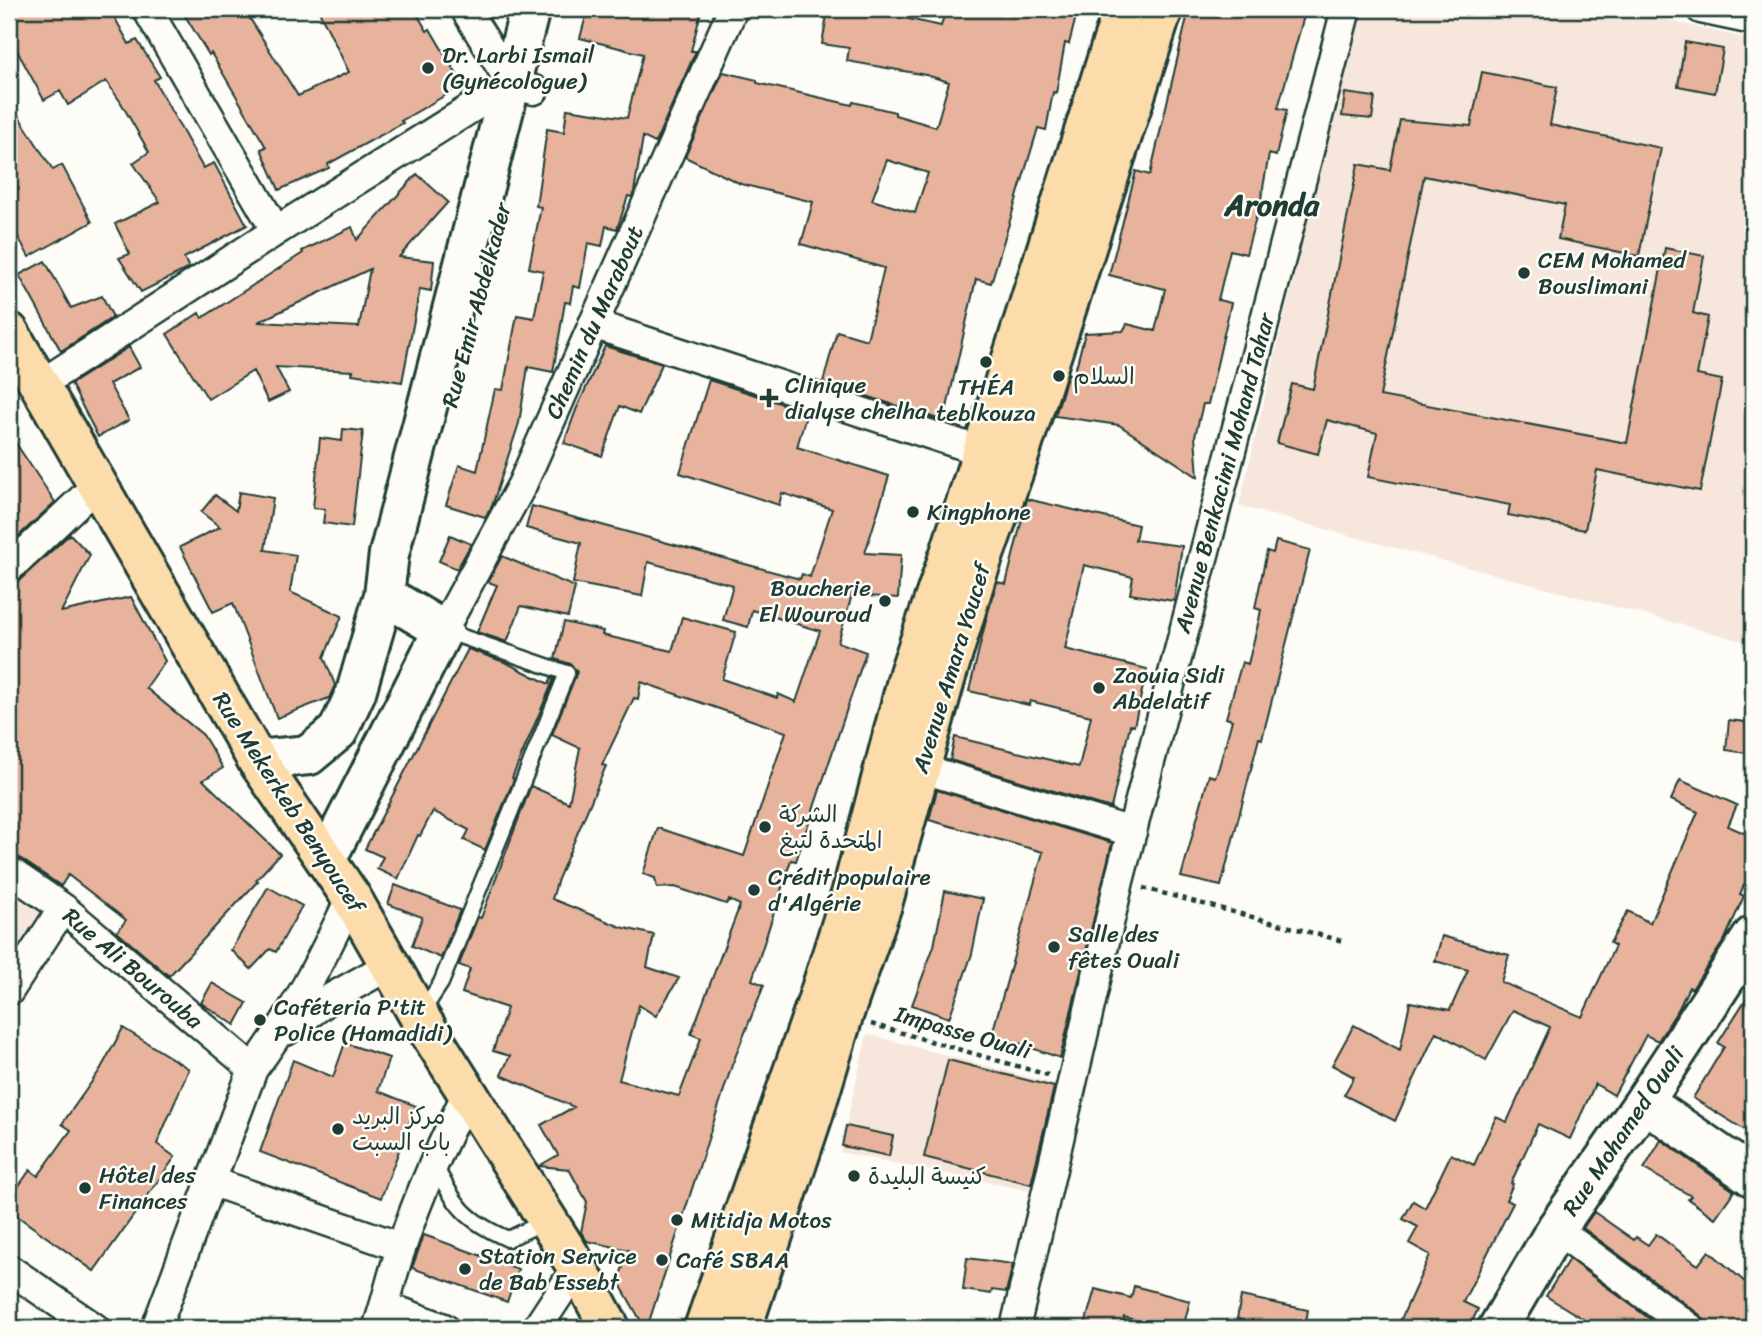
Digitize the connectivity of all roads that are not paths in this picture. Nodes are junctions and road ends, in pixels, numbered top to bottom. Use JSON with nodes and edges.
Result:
{"nodes":[{"id":1,"x":147,"y":9,"type":"edge"},
{"id":2,"x":465,"y":9,"type":"edge"},
{"id":3,"x":530,"y":9,"type":"edge"},
{"id":4,"x":556,"y":9,"type":"edge"},
{"id":5,"x":733,"y":9,"type":"edge"},
{"id":6,"x":1124,"y":9,"type":"edge"},
{"id":7,"x":1163,"y":9,"type":"edge"},
{"id":8,"x":1346,"y":9,"type":"edge"},
{"id":9,"x":1701,"y":9,"type":"edge"},
{"id":10,"x":1753,"y":20,"type":"edge"},
{"id":11,"x":523,"y":86,"type":"junction"},
{"id":12,"x":276,"y":231,"type":"junction"},
{"id":13,"x":593,"y":324,"type":"junction"},
{"id":14,"x":9,"y":332,"type":"edge"},
{"id":15,"x":41,"y":384,"type":"junction"},
{"id":16,"x":981,"y":453,"type":"junction"},
{"id":17,"x":1017,"y":462,"type":"junction"},
{"id":18,"x":98,"y":484,"type":"junction"},
{"id":19,"x":9,"y":568,"type":"edge"},
{"id":20,"x":384,"y":595,"type":"junction"},
{"id":21,"x":443,"y":630,"type":"junction"},
{"id":22,"x":257,"y":760,"type":"junction"},
{"id":23,"x":920,"y":768,"type":"junction"},
{"id":24,"x":1132,"y":832,"type":"junction"},
{"id":25,"x":326,"y":860,"type":"junction"},
{"id":26,"x":9,"y":871,"type":"edge"},
{"id":27,"x":351,"y":897,"type":"junction"},
{"id":28,"x":62,"y":908,"type":"junction"},
{"id":29,"x":1753,"y":936,"type":"edge"},
{"id":30,"x":390,"y":965,"type":"junction"},
{"id":31,"x":9,"y":991,"type":"edge"},
{"id":32,"x":419,"y":1016,"type":"junction"},
{"id":33,"x":276,"y":1039,"type":"junction"},
{"id":34,"x":253,"y":1069,"type":"junction"},
{"id":35,"x":467,"y":1093,"type":"junction"},
{"id":36,"x":1644,"y":1102,"type":"junction"},
{"id":37,"x":433,"y":1163,"type":"junction"},
{"id":38,"x":1753,"y":1177,"type":"edge"},
{"id":39,"x":210,"y":1181,"type":"junction"},
{"id":40,"x":547,"y":1220,"type":"junction"},
{"id":41,"x":1556,"y":1229,"type":"junction"},
{"id":42,"x":401,"y":1247,"type":"junction"},
{"id":43,"x":577,"y":1267,"type":"junction"},
{"id":44,"x":9,"y":1269,"type":"edge"},
{"id":45,"x":381,"y":1317,"type":"edge"},
{"id":46,"x":95,"y":1328,"type":"edge"},
{"id":47,"x":156,"y":1328,"type":"edge"},
{"id":48,"x":444,"y":1328,"type":"edge"},
{"id":49,"x":537,"y":1328,"type":"edge"},
{"id":50,"x":596,"y":1328,"type":"edge"},
{"id":51,"x":610,"y":1328,"type":"edge"},
{"id":52,"x":704,"y":1328,"type":"edge"},
{"id":53,"x":742,"y":1328,"type":"edge"},
{"id":54,"x":1015,"y":1328,"type":"edge"},
{"id":55,"x":1498,"y":1328,"type":"edge"},
{"id":56,"x":1690,"y":1328,"type":"edge"}],
"edges":[{"from":1,"to":12,"type":"street"},
{"from":2,"to":11,"type":"street"},
{"from":3,"to":11,"type":"street","name":"Rue Emir Abdelkader"},
{"from":4,"to":11,"type":"street","name":"Rue Emir Abdelkader"},
{"from":5,"to":13,"type":"street","name":"Chemin du Marabout"},
{"from":6,"to":16,"type":"main road","name":"Avenue Amara Youcef"},
{"from":7,"to":17,"type":"main road","name":"Avenue Amara Youcef"},
{"from":8,"to":24,"type":"street","name":"Avenue Benkacimi Mohand Tahar"},
{"from":9,"to":10,"type":"street"},
{"from":11,"to":12,"type":"street"},
{"from":11,"to":20,"type":"street","name":"Rue Emir Abdelkader"},
{"from":12,"to":15,"type":"street"},
{"from":13,"to":16,"type":"street"},
{"from":13,"to":21,"type":"street","name":"Chemin du Marabout"},
{"from":14,"to":15,"type":"main road","name":"Rue Mekerkeb Benyoucef"},
{"from":15,"to":18,"type":"main road","name":"Rue Mekerkeb Benyoucef"},
{"from":16,"to":17,"type":"street"},
{"from":16,"to":52,"type":"main road","name":"Avenue Amara Youcef"},
{"from":17,"to":23,"type":"main road","name":"Avenue Amara Youcef"},
{"from":18,"to":19,"type":"street"},
{"from":18,"to":22,"type":"main road","name":"Rue Mekerkeb Benyoucef"},
{"from":20,"to":21,"type":"street"},
{"from":20,"to":22,"type":"street","name":"Rue Emir Abdelkader"},
{"from":21,"to":25,"type":"street"},
{"from":21,"to":32,"type":"lane"},
{"from":22,"to":25,"type":"main road","name":"Rue Mekerkeb Benyoucef"},
{"from":23,"to":24,"type":"street"},
{"from":23,"to":53,"type":"main road","name":"Avenue Amara Youcef"},
{"from":24,"to":54,"type":"street","name":"Avenue Benkacimi Mohand Tahar"},
{"from":25,"to":27,"type":"main road","name":"Rue Mekerkeb Benyoucef"},
{"from":26,"to":28,"type":"street","name":"Rue Ali Bourouba"},
{"from":27,"to":30,"type":"main road","name":"Rue Mekerkeb Benyoucef"},
{"from":27,"to":33,"type":"street"},
{"from":28,"to":31,"type":"street"},
{"from":28,"to":34,"type":"street","name":"Rue Ali Bourouba"},
{"from":29,"to":36,"type":"street","name":"Rue Mohamed Ouali"},
{"from":30,"to":32,"type":"main road","name":"Rue Mekerkeb Benyoucef"},
{"from":30,"to":33,"type":"street"},
{"from":32,"to":35,"type":"main road","name":"Rue Mekerkeb Benyoucef"},
{"from":33,"to":34,"type":"street"},
{"from":34,"to":39,"type":"street"},
{"from":35,"to":37,"type":"street"},
{"from":35,"to":40,"type":"main road","name":"Rue Mekerkeb Benyoucef"},
{"from":36,"to":38,"type":"street"},
{"from":36,"to":41,"type":"street","name":"Rue Mohamed Ouali"},
{"from":37,"to":40,"type":"lane"},
{"from":37,"to":42,"type":"street"},
{"from":39,"to":42,"type":"street"},
{"from":39,"to":47,"type":"street"},
{"from":40,"to":43,"type":"main road","name":"Rue Mekerkeb Benyoucef"},
{"from":41,"to":55,"type":"street","name":"Rue Mohamed Ouali"},
{"from":41,"to":56,"type":"street"},
{"from":42,"to":45,"type":"street"},
{"from":43,"to":49,"type":"street"},
{"from":43,"to":50,"type":"main road"},
{"from":43,"to":51,"type":"main road"},
{"from":44,"to":46,"type":"street"},
{"from":45,"to":48,"type":"street"}]}
